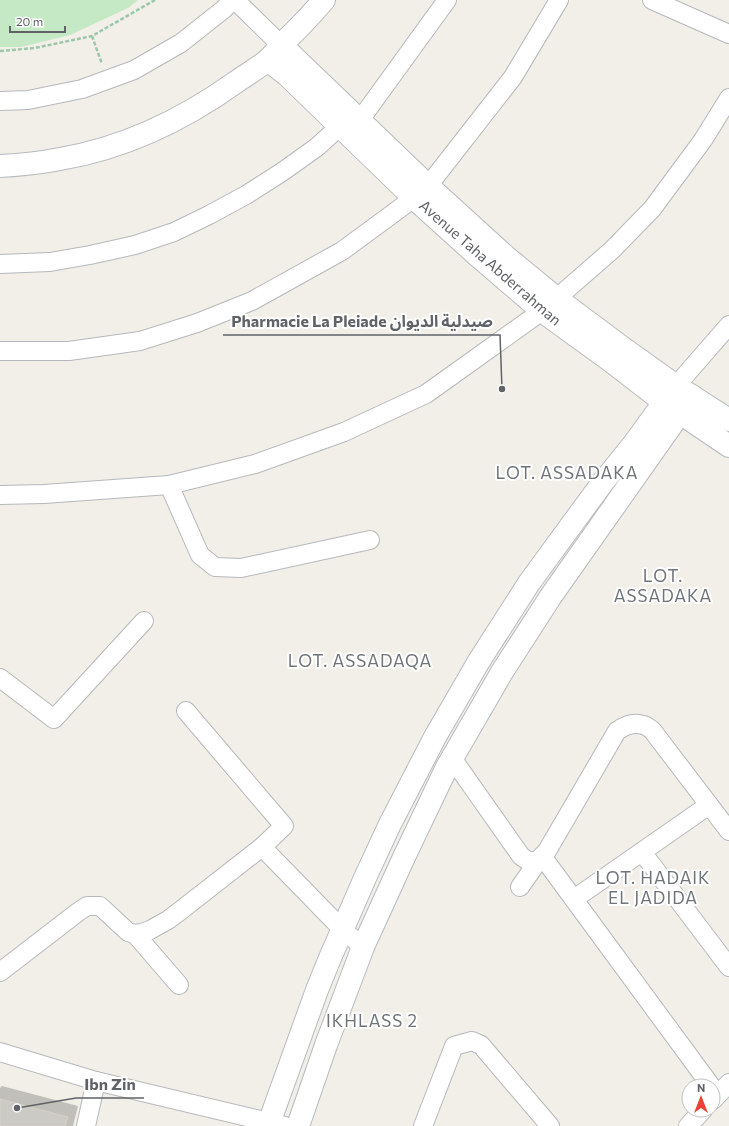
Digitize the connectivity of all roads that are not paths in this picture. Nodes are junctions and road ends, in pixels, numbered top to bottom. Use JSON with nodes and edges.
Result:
{"nodes":[{"id":1,"x":234,"y":0,"type":"edge"},
{"id":2,"x":324,"y":0,"type":"edge"},
{"id":3,"x":447,"y":0,"type":"edge"},
{"id":4,"x":559,"y":0,"type":"edge"},
{"id":5,"x":652,"y":0,"type":"edge"},
{"id":6,"x":729,"y":34,"type":"edge"},
{"id":7,"x":275,"y":52,"type":"junction"},
{"id":8,"x":729,"y":98,"type":"edge"},
{"id":9,"x":0,"y":101,"type":"edge"},
{"id":10,"x":360,"y":120,"type":"junction"},
{"id":11,"x":339,"y":127,"type":"junction"},
{"id":12,"x":0,"y":166,"type":"edge"},
{"id":13,"x":421,"y":192,"type":"junction"},
{"id":14,"x":0,"y":264,"type":"edge"},
{"id":15,"x":549,"y":304,"type":"junction"},
{"id":16,"x":729,"y":325,"type":"edge"},
{"id":17,"x":0,"y":352,"type":"edge"},
{"id":18,"x":678,"y":399,"type":"junction"},
{"id":19,"x":729,"y":420,"type":"edge"},
{"id":20,"x":729,"y":446,"type":"edge"},
{"id":21,"x":169,"y":485,"type":"junction"},
{"id":22,"x":0,"y":495,"type":"edge"},
{"id":23,"x":370,"y":540,"type":"dead end"},
{"id":24,"x":144,"y":621,"type":"dead end"},
{"id":25,"x":0,"y":678,"type":"edge"},
{"id":26,"x":186,"y":711,"type":"dead end"},
{"id":27,"x":452,"y":758,"type":"junction"},
{"id":28,"x":709,"y":805,"type":"junction"},
{"id":29,"x":729,"y":831,"type":"edge"},
{"id":30,"x":262,"y":847,"type":"junction"},
{"id":31,"x":642,"y":852,"type":"junction"},
{"id":32,"x":540,"y":858,"type":"junction"},
{"id":33,"x":520,"y":887,"type":"dead end"},
{"id":34,"x":574,"y":899,"type":"junction"},
{"id":35,"x":343,"y":930,"type":"junction"},
{"id":36,"x":136,"y":934,"type":"junction"},
{"id":37,"x":363,"y":947,"type":"junction"},
{"id":38,"x":729,"y":967,"type":"edge"},
{"id":39,"x":0,"y":972,"type":"edge"},
{"id":40,"x":179,"y":985,"type":"dead end"},
{"id":41,"x":0,"y":1052,"type":"edge"},
{"id":42,"x":708,"y":1078,"type":"edge"},
{"id":43,"x":96,"y":1081,"type":"junction"},
{"id":44,"x":696,"y":1118,"type":"edge"},
{"id":45,"x":274,"y":1125,"type":"edge"},
{"id":46,"x":86,"y":1126,"type":"edge"},
{"id":47,"x":298,"y":1126,"type":"edge"},
{"id":48,"x":423,"y":1126,"type":"edge"},
{"id":49,"x":550,"y":1126,"type":"edge"},
{"id":50,"x":688,"y":1126,"type":"edge"}],
"edges":[{"from":1,"to":7,"type":"street"},
{"from":1,"to":9,"type":"street"},
{"from":2,"to":7,"type":"street"},
{"from":3,"to":10,"type":"street"},
{"from":4,"to":13,"type":"street"},
{"from":5,"to":6,"type":"street"},
{"from":7,"to":10,"type":"street","name":"Avenue Taha Abderrahman"},
{"from":7,"to":11,"type":"street","name":"Avenue Taha Abderrahman"},
{"from":7,"to":12,"type":"street"},
{"from":8,"to":15,"type":"street"},
{"from":10,"to":13,"type":"street","name":"Avenue Taha Abderrahman"},
{"from":11,"to":13,"type":"street","name":"Avenue Taha Abderrahman"},
{"from":11,"to":14,"type":"street"},
{"from":13,"to":15,"type":"street","name":"Avenue Taha Abderrahman"},
{"from":13,"to":17,"type":"street"},
{"from":15,"to":18,"type":"street","name":"Avenue Taha Abderrahman"},
{"from":15,"to":21,"type":"street"},
{"from":16,"to":18,"type":"street"},
{"from":18,"to":19,"type":"street","name":"Avenue Taha Abderrahman"},
{"from":18,"to":20,"type":"street","name":"Avenue Taha Abderrahman"},
{"from":18,"to":27,"type":"street"},
{"from":18,"to":35,"type":"street"},
{"from":21,"to":22,"type":"street"},
{"from":21,"to":23,"type":"street"},
{"from":24,"to":25,"type":"street"},
{"from":26,"to":30,"type":"street"},
{"from":27,"to":32,"type":"street"},
{"from":27,"to":37,"type":"street"},
{"from":28,"to":29,"type":"street"},
{"from":28,"to":31,"type":"street"},
{"from":28,"to":32,"type":"street"},
{"from":30,"to":35,"type":"street"},
{"from":30,"to":36,"type":"street"},
{"from":31,"to":34,"type":"street"},
{"from":31,"to":38,"type":"street"},
{"from":32,"to":33,"type":"street"},
{"from":32,"to":34,"type":"street"},
{"from":34,"to":42,"type":"street"},
{"from":35,"to":37,"type":"street"},
{"from":35,"to":45,"type":"street"},
{"from":36,"to":39,"type":"street"},
{"from":36,"to":40,"type":"street"},
{"from":37,"to":47,"type":"street"},
{"from":41,"to":43,"type":"street"},
{"from":43,"to":45,"type":"street"},
{"from":43,"to":46,"type":"street"},
{"from":44,"to":50,"type":"street"},
{"from":48,"to":49,"type":"street"}]}
